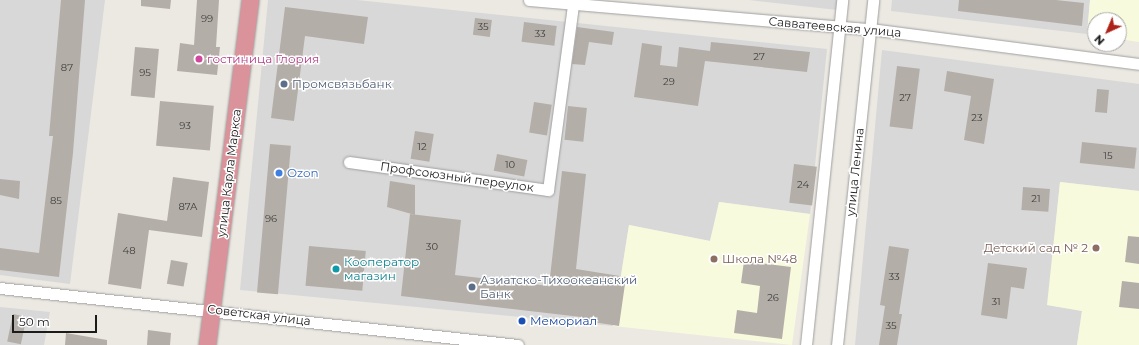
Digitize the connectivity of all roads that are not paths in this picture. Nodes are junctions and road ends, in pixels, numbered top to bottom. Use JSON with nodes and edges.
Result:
{"nodes":[{"id":1,"x":250,"y":0,"type":"edge"},
{"id":2,"x":530,"y":0,"type":"edge"},
{"id":3,"x":842,"y":0,"type":"edge"},
{"id":4,"x":873,"y":0,"type":"edge"},
{"id":5,"x":573,"y":5,"type":"junction"},
{"id":6,"x":839,"y":27,"type":"junction"},
{"id":7,"x":870,"y":29,"type":"junction"},
{"id":8,"x":1139,"y":64,"type":"edge"},
{"id":9,"x":349,"y":162,"type":"dead end"},
{"id":10,"x":0,"y":288,"type":"edge"},
{"id":11,"x":212,"y":309,"type":"junction"},
{"id":12,"x":207,"y":345,"type":"edge"},
{"id":13,"x":518,"y":345,"type":"edge"},
{"id":14,"x":806,"y":345,"type":"edge"},
{"id":15,"x":837,"y":345,"type":"edge"}],
"edges":[{"from":1,"to":11,"type":"highway","name":"улица Карла Маркса"},
{"from":2,"to":5,"type":"street","name":"Савватеевская улица"},
{"from":3,"to":6,"type":"street"},
{"from":4,"to":7,"type":"street","name":"улица Ленина"},
{"from":5,"to":6,"type":"street","name":"Савватеевская улица"},
{"from":5,"to":9,"type":"street","name":"Профсоюзный переулок"},
{"from":6,"to":7,"type":"street","name":"Савватеевская улица"},
{"from":6,"to":14,"type":"street"},
{"from":7,"to":8,"type":"street","name":"Савватеевская улица"},
{"from":7,"to":15,"type":"street","name":"улица Ленина"},
{"from":10,"to":11,"type":"street","name":"Советская улица"},
{"from":11,"to":12,"type":"highway","name":"улица Карла Маркса"},
{"from":11,"to":13,"type":"street","name":"Советская улица"}]}
